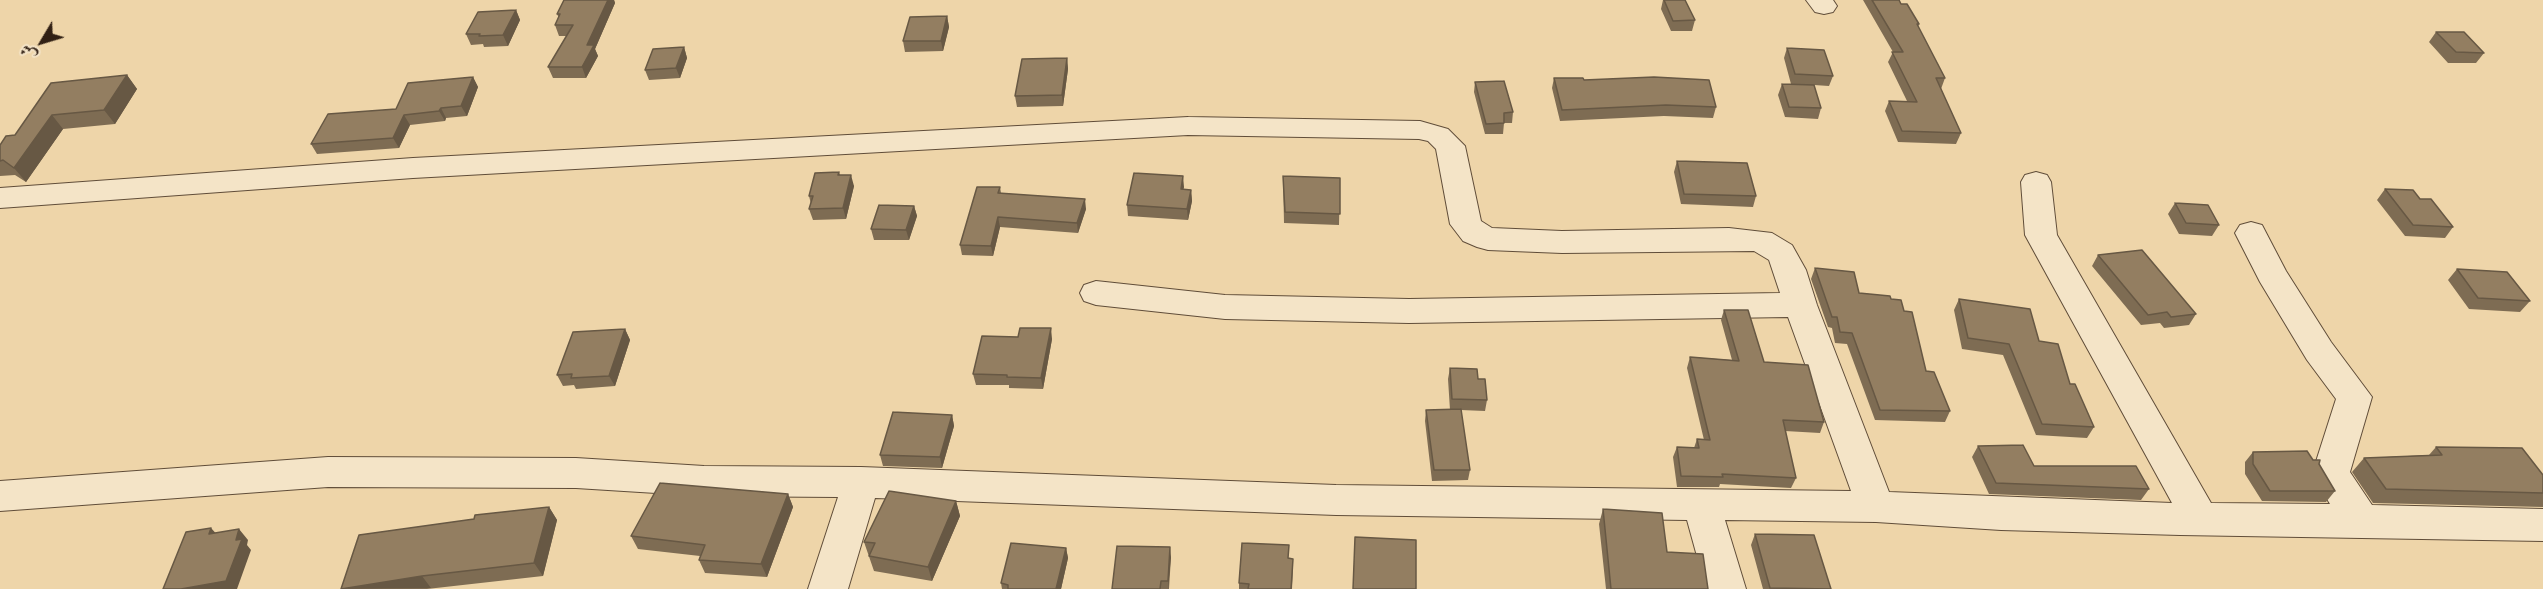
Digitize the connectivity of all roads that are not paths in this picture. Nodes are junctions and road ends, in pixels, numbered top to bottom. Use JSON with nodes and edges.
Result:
{"nodes":[{"id":1,"x":2036,"y":182,"type":"dead end"},
{"id":2,"x":0,"y":198,"type":"edge"},
{"id":3,"x":2251,"y":233,"type":"dead end"},
{"id":4,"x":1096,"y":293,"type":"dead end"},
{"id":5,"x":1800,"y":305,"type":"junction"},
{"id":6,"x":861,"y":482,"type":"junction"},
{"id":7,"x":0,"y":496,"type":"edge"},
{"id":8,"x":1701,"y":504,"type":"junction"},
{"id":9,"x":1876,"y":507,"type":"junction"},
{"id":10,"x":2200,"y":519,"type":"junction"},
{"id":11,"x":2361,"y":520,"type":"junction"},
{"id":12,"x":2543,"y":525,"type":"edge"},
{"id":13,"x":828,"y":589,"type":"edge"},
{"id":14,"x":1726,"y":589,"type":"edge"}],
"edges":[{"from":1,"to":10,"type":"street"},
{"from":2,"to":5,"type":"street"},
{"from":3,"to":11,"type":"street"},
{"from":4,"to":5,"type":"street"},
{"from":5,"to":9,"type":"street"},
{"from":6,"to":7,"type":"street"},
{"from":6,"to":8,"type":"street"},
{"from":6,"to":13,"type":"street"},
{"from":8,"to":9,"type":"street"},
{"from":8,"to":14,"type":"street"},
{"from":9,"to":10,"type":"street"},
{"from":10,"to":11,"type":"street"},
{"from":11,"to":12,"type":"street"}]}
